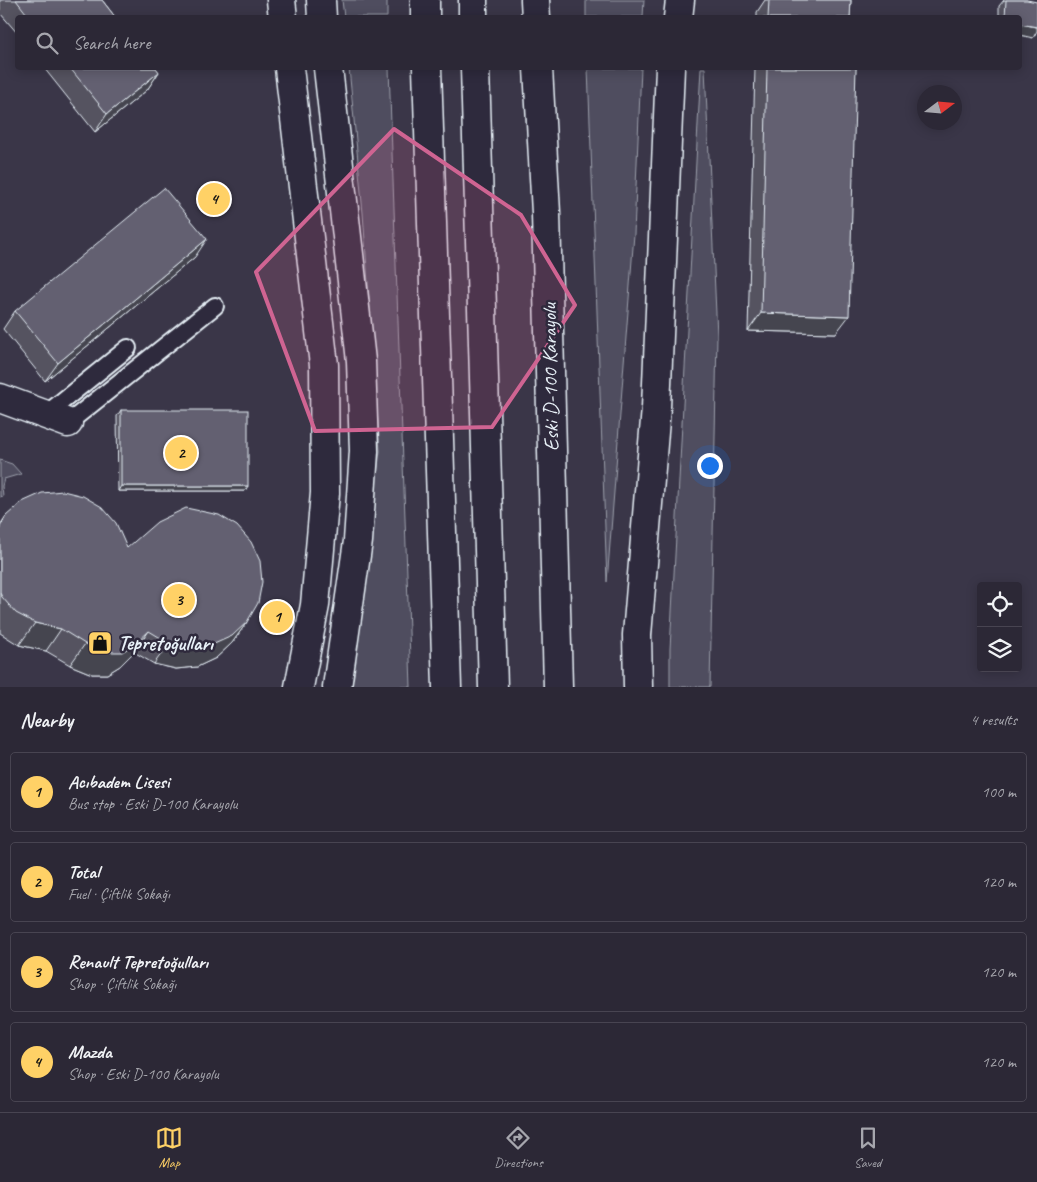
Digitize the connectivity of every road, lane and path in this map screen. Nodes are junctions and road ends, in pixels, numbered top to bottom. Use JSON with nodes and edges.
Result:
{"nodes":[{"id":1,"x":281,"y":0,"type":"edge"},
{"id":2,"x":320,"y":0,"type":"edge"},
{"id":3,"x":425,"y":0,"type":"edge"},
{"id":4,"x":473,"y":0,"type":"edge"},
{"id":5,"x":535,"y":0,"type":"edge"},
{"id":6,"x":552,"y":0,"type":"edge"},
{"id":7,"x":672,"y":0,"type":"edge"},
{"id":8,"x":680,"y":0,"type":"edge"},
{"id":9,"x":283,"y":15,"type":"edge"},
{"id":10,"x":322,"y":15,"type":"edge"},
{"id":11,"x":425,"y":15,"type":"edge"},
{"id":12,"x":473,"y":15,"type":"edge"},
{"id":13,"x":536,"y":15,"type":"edge"},
{"id":14,"x":552,"y":15,"type":"edge"},
{"id":15,"x":672,"y":15,"type":"edge"},
{"id":16,"x":678,"y":15,"type":"edge"},
{"id":17,"x":289,"y":70,"type":"edge"},
{"id":18,"x":328,"y":70,"type":"edge"},
{"id":19,"x":427,"y":70,"type":"edge"},
{"id":20,"x":475,"y":70,"type":"edge"},
{"id":21,"x":538,"y":70,"type":"edge"},
{"id":22,"x":550,"y":70,"type":"edge"},
{"id":23,"x":671,"y":70,"type":"edge"},
{"id":24,"x":546,"y":213,"type":"junction"},
{"id":25,"x":215,"y":306,"type":"dead end"},
{"id":26,"x":128,"y":348,"type":"dead end"},
{"id":27,"x":0,"y":398,"type":"edge"},
{"id":28,"x":56,"y":419,"type":"junction"},
{"id":29,"x":445,"y":649,"type":"junction"},
{"id":30,"x":299,"y":687,"type":"edge"},
{"id":31,"x":337,"y":687,"type":"edge"},
{"id":32,"x":442,"y":687,"type":"edge"},
{"id":33,"x":446,"y":687,"type":"edge"},
{"id":34,"x":493,"y":687,"type":"edge"},
{"id":35,"x":558,"y":687,"type":"edge"},
{"id":36,"x":638,"y":687,"type":"edge"}],
"edges":[{"from":1,"to":9,"type":"main road"},
{"from":2,"to":10,"type":"main road"},
{"from":3,"to":11,"type":"main road"},
{"from":4,"to":12,"type":"main road"},
{"from":5,"to":13,"type":"main road"},
{"from":6,"to":14,"type":"main road"},
{"from":7,"to":15,"type":"main road"},
{"from":8,"to":16,"type":"main road"},
{"from":17,"to":30,"type":"main road"},
{"from":18,"to":31,"type":"main road"},
{"from":19,"to":29,"type":"main road"},
{"from":20,"to":34,"type":"main road"},
{"from":21,"to":24,"type":"main road","name":"Eski D-100 Karayolu"},
{"from":22,"to":24,"type":"main road"},
{"from":23,"to":36,"type":"main road"},
{"from":24,"to":35,"type":"main road","name":"Eski D-100 Karayolu"},
{"from":25,"to":28,"type":"lane"},
{"from":26,"to":28,"type":"lane"},
{"from":27,"to":28,"type":"main road"},
{"from":29,"to":32,"type":"main road"},
{"from":29,"to":33,"type":"main road"}]}
